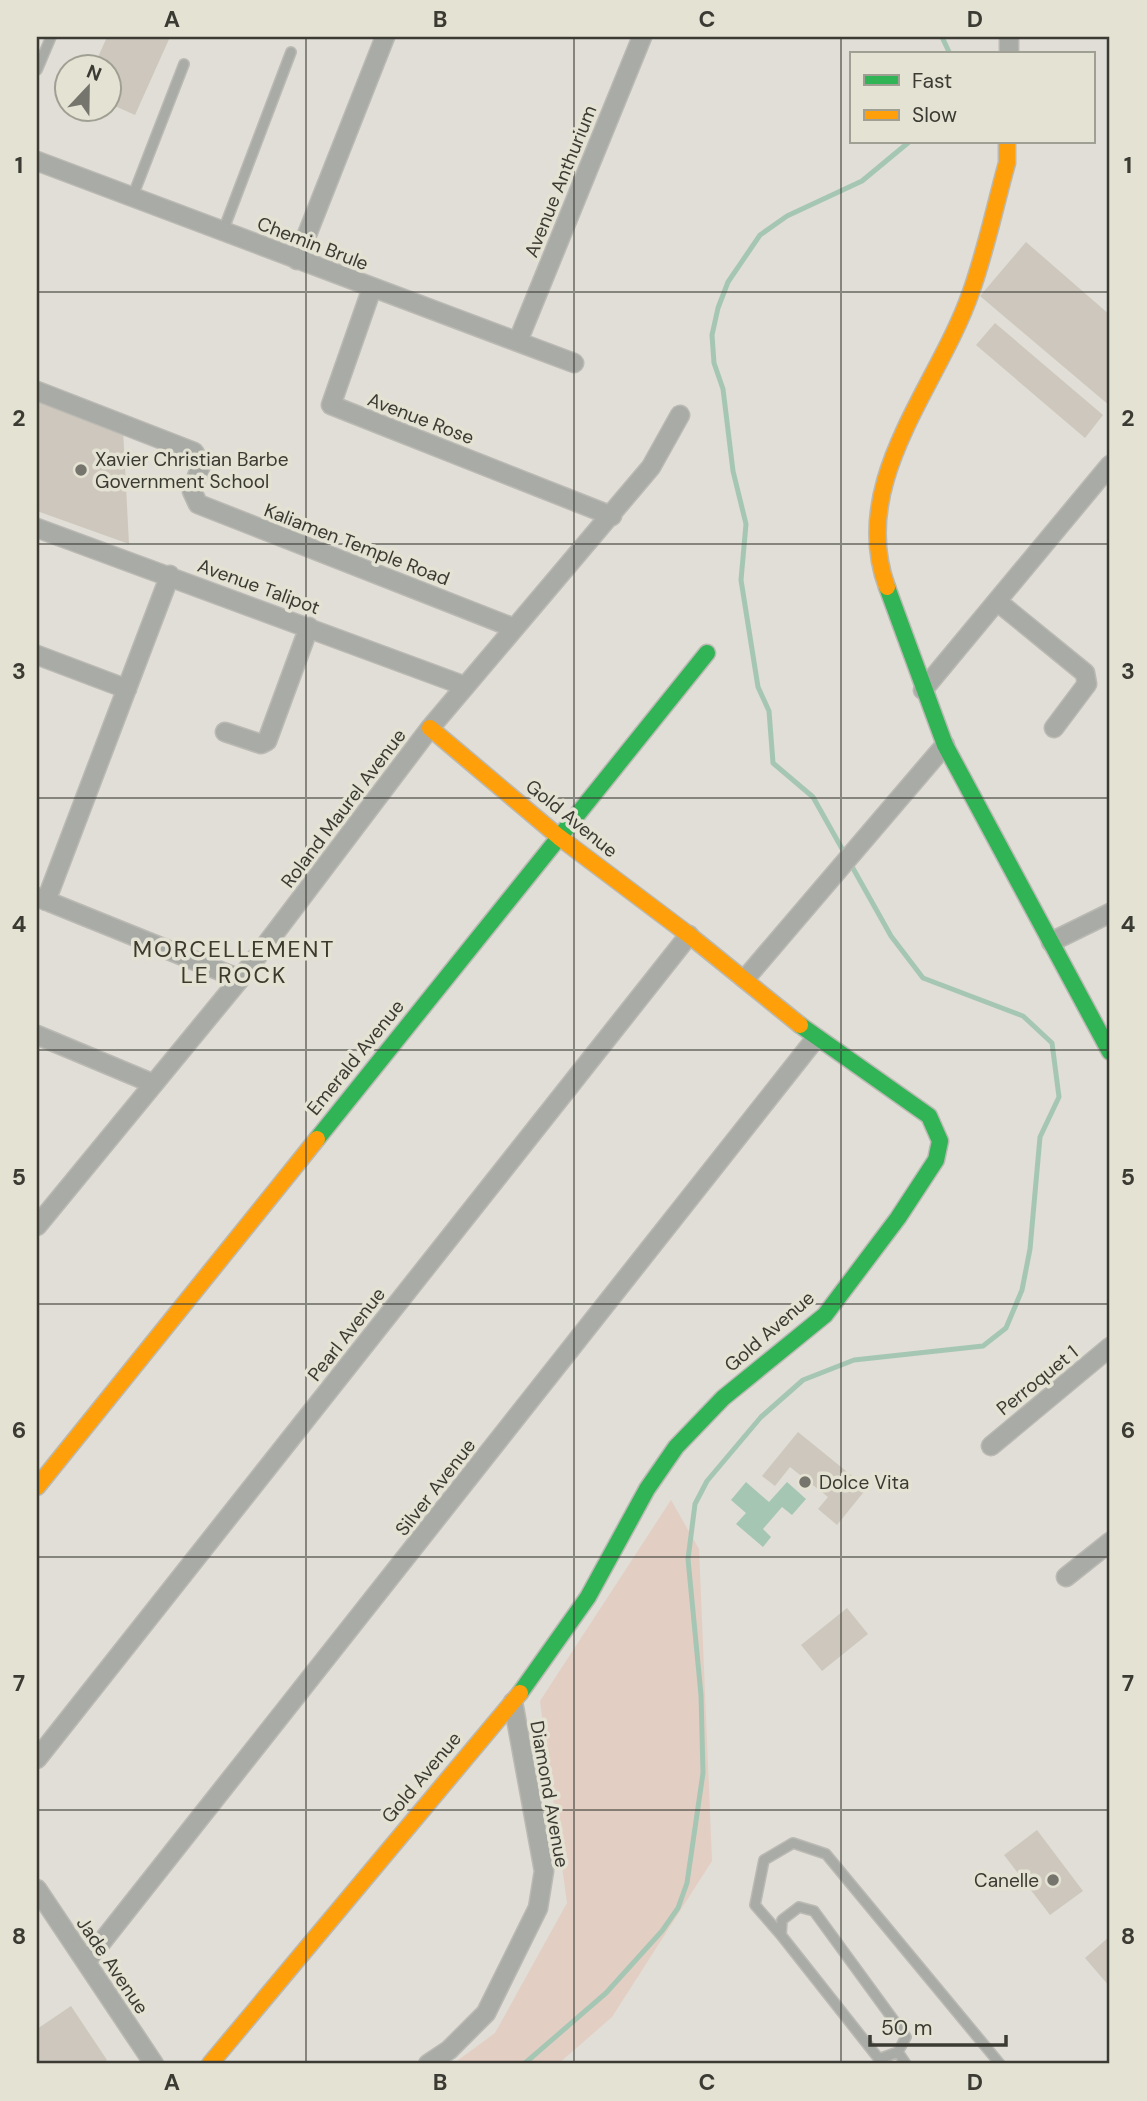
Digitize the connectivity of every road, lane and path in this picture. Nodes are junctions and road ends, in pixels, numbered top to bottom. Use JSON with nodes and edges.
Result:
{"nodes":[{"id":1,"x":51,"y":37,"type":"edge"},
{"id":2,"x":385,"y":37,"type":"edge"},
{"id":3,"x":642,"y":37,"type":"edge"},
{"id":4,"x":291,"y":52,"type":"dead end"},
{"id":5,"x":184,"y":64,"type":"dead end"},
{"id":6,"x":37,"y":70,"type":"edge"},
{"id":7,"x":1007,"y":144,"type":"edge"},
{"id":8,"x":37,"y":162,"type":"edge"},
{"id":9,"x":132,"y":198,"type":"junction"},
{"id":10,"x":223,"y":231,"type":"junction"},
{"id":11,"x":297,"y":260,"type":"junction"},
{"id":12,"x":372,"y":288,"type":"junction"},
{"id":13,"x":518,"y":341,"type":"junction"},
{"id":14,"x":575,"y":363,"type":"dead end"},
{"id":15,"x":37,"y":391,"type":"edge"},
{"id":16,"x":680,"y":415,"type":"dead end"},
{"id":17,"x":1110,"y":466,"type":"edge"},
{"id":18,"x":612,"y":516,"type":"junction"},
{"id":19,"x":37,"y":528,"type":"edge"},
{"id":20,"x":170,"y":575,"type":"junction"},
{"id":21,"x":998,"y":602,"type":"junction"},
{"id":22,"x":309,"y":627,"type":"junction"},
{"id":23,"x":514,"y":628,"type":"junction"},
{"id":24,"x":707,"y":653,"type":"dead end"},
{"id":25,"x":37,"y":655,"type":"edge"},
{"id":26,"x":465,"y":686,"type":"junction"},
{"id":27,"x":127,"y":689,"type":"junction"},
{"id":28,"x":923,"y":690,"type":"junction"},
{"id":29,"x":430,"y":728,"type":"junction"},
{"id":30,"x":1054,"y":728,"type":"dead end"},
{"id":31,"x":225,"y":733,"type":"dead end"},
{"id":32,"x":945,"y":745,"type":"junction"},
{"id":33,"x":559,"y":837,"type":"junction"},
{"id":34,"x":41,"y":899,"type":"edge"},
{"id":35,"x":1110,"y":913,"type":"edge"},
{"id":36,"x":689,"y":935,"type":"junction"},
{"id":37,"x":1051,"y":942,"type":"junction"},
{"id":38,"x":240,"y":979,"type":"junction"},
{"id":39,"x":745,"y":979,"type":"junction"},
{"id":40,"x":37,"y":1035,"type":"edge"},
{"id":41,"x":816,"y":1038,"type":"junction"},
{"id":42,"x":1110,"y":1052,"type":"edge"},
{"id":43,"x":154,"y":1084,"type":"junction"},
{"id":44,"x":37,"y":1226,"type":"edge"},
{"id":45,"x":1110,"y":1348,"type":"edge"},
{"id":46,"x":991,"y":1446,"type":"dead end"},
{"id":47,"x":37,"y":1487,"type":"edge"},
{"id":48,"x":1110,"y":1542,"type":"edge"},
{"id":49,"x":1066,"y":1577,"type":"dead end"},
{"id":50,"x":513,"y":1702,"type":"junction"},
{"id":51,"x":37,"y":1759,"type":"edge"},
{"id":52,"x":37,"y":1889,"type":"edge"},
{"id":53,"x":781,"y":1935,"type":"junction"},
{"id":54,"x":86,"y":1962,"type":"junction"},
{"id":55,"x":898,"y":2052,"type":"junction"},
{"id":56,"x":997,"y":2060,"type":"edge"},
{"id":57,"x":154,"y":2064,"type":"edge"},
{"id":58,"x":210,"y":2064,"type":"edge"},
{"id":59,"x":428,"y":2064,"type":"edge"},
{"id":60,"x":906,"y":2064,"type":"edge"},
{"id":61,"x":985,"y":2064,"type":"edge"}],
"edges":[{"from":1,"to":6,"type":"lane"},
{"from":2,"to":11,"type":"street"},
{"from":3,"to":13,"type":"street","name":"Avenue Anthurium"},
{"from":4,"to":10,"type":"lane"},
{"from":5,"to":9,"type":"lane"},
{"from":7,"to":28,"type":"street"},
{"from":8,"to":9,"type":"street","name":"Chemin Brule"},
{"from":9,"to":10,"type":"street","name":"Chemin Brule"},
{"from":10,"to":11,"type":"street","name":"Chemin Brule"},
{"from":11,"to":12,"type":"street","name":"Chemin Brule"},
{"from":12,"to":13,"type":"street","name":"Chemin Brule"},
{"from":12,"to":18,"type":"street","name":"Avenue Rose"},
{"from":13,"to":14,"type":"street","name":"Chemin Brule"},
{"from":15,"to":23,"type":"street","name":"Kaliamen Temple Road"},
{"from":16,"to":18,"type":"street","name":"Roland Maurel Avenue"},
{"from":17,"to":21,"type":"street"},
{"from":18,"to":23,"type":"street","name":"Roland Maurel Avenue"},
{"from":19,"to":20,"type":"street","name":"Avenue Talipot"},
{"from":20,"to":22,"type":"street","name":"Avenue Talipot"},
{"from":20,"to":27,"type":"street"},
{"from":21,"to":28,"type":"street"},
{"from":21,"to":30,"type":"street"},
{"from":22,"to":26,"type":"street","name":"Avenue Talipot"},
{"from":22,"to":31,"type":"street"},
{"from":23,"to":26,"type":"street","name":"Roland Maurel Avenue"},
{"from":24,"to":33,"type":"street","name":"Emerald Avenue"},
{"from":25,"to":27,"type":"street"},
{"from":26,"to":29,"type":"street","name":"Roland Maurel Avenue"},
{"from":27,"to":34,"type":"street"},
{"from":28,"to":32,"type":"street"},
{"from":29,"to":33,"type":"street","name":"Gold Avenue"},
{"from":29,"to":38,"type":"street","name":"Roland Maurel Avenue"},
{"from":32,"to":37,"type":"street"},
{"from":32,"to":39,"type":"street"},
{"from":33,"to":36,"type":"street","name":"Gold Avenue"},
{"from":33,"to":47,"type":"street","name":"Emerald Avenue"},
{"from":34,"to":38,"type":"street"},
{"from":35,"to":37,"type":"street"},
{"from":36,"to":39,"type":"street","name":"Gold Avenue"},
{"from":36,"to":51,"type":"street","name":"Pearl Avenue"},
{"from":37,"to":42,"type":"street"},
{"from":38,"to":43,"type":"street","name":"Roland Maurel Avenue"},
{"from":39,"to":41,"type":"street","name":"Gold Avenue"},
{"from":40,"to":43,"type":"street"},
{"from":41,"to":50,"type":"street","name":"Gold Avenue"},
{"from":41,"to":54,"type":"street","name":"Silver Avenue"},
{"from":43,"to":44,"type":"street","name":"Roland Maurel Avenue"},
{"from":45,"to":46,"type":"street","name":"Perroquet 1"},
{"from":48,"to":49,"type":"street"},
{"from":50,"to":58,"type":"street","name":"Gold Avenue"},
{"from":50,"to":59,"type":"street","name":"Diamond Avenue"},
{"from":52,"to":54,"type":"street","name":"Jade Avenue"},
{"from":53,"to":55,"type":"lane"},
{"from":53,"to":55,"type":"lane"},
{"from":53,"to":56,"type":"lane"},
{"from":54,"to":57,"type":"street","name":"Jade Avenue"},
{"from":55,"to":60,"type":"lane"},
{"from":56,"to":61,"type":"lane"}]}
